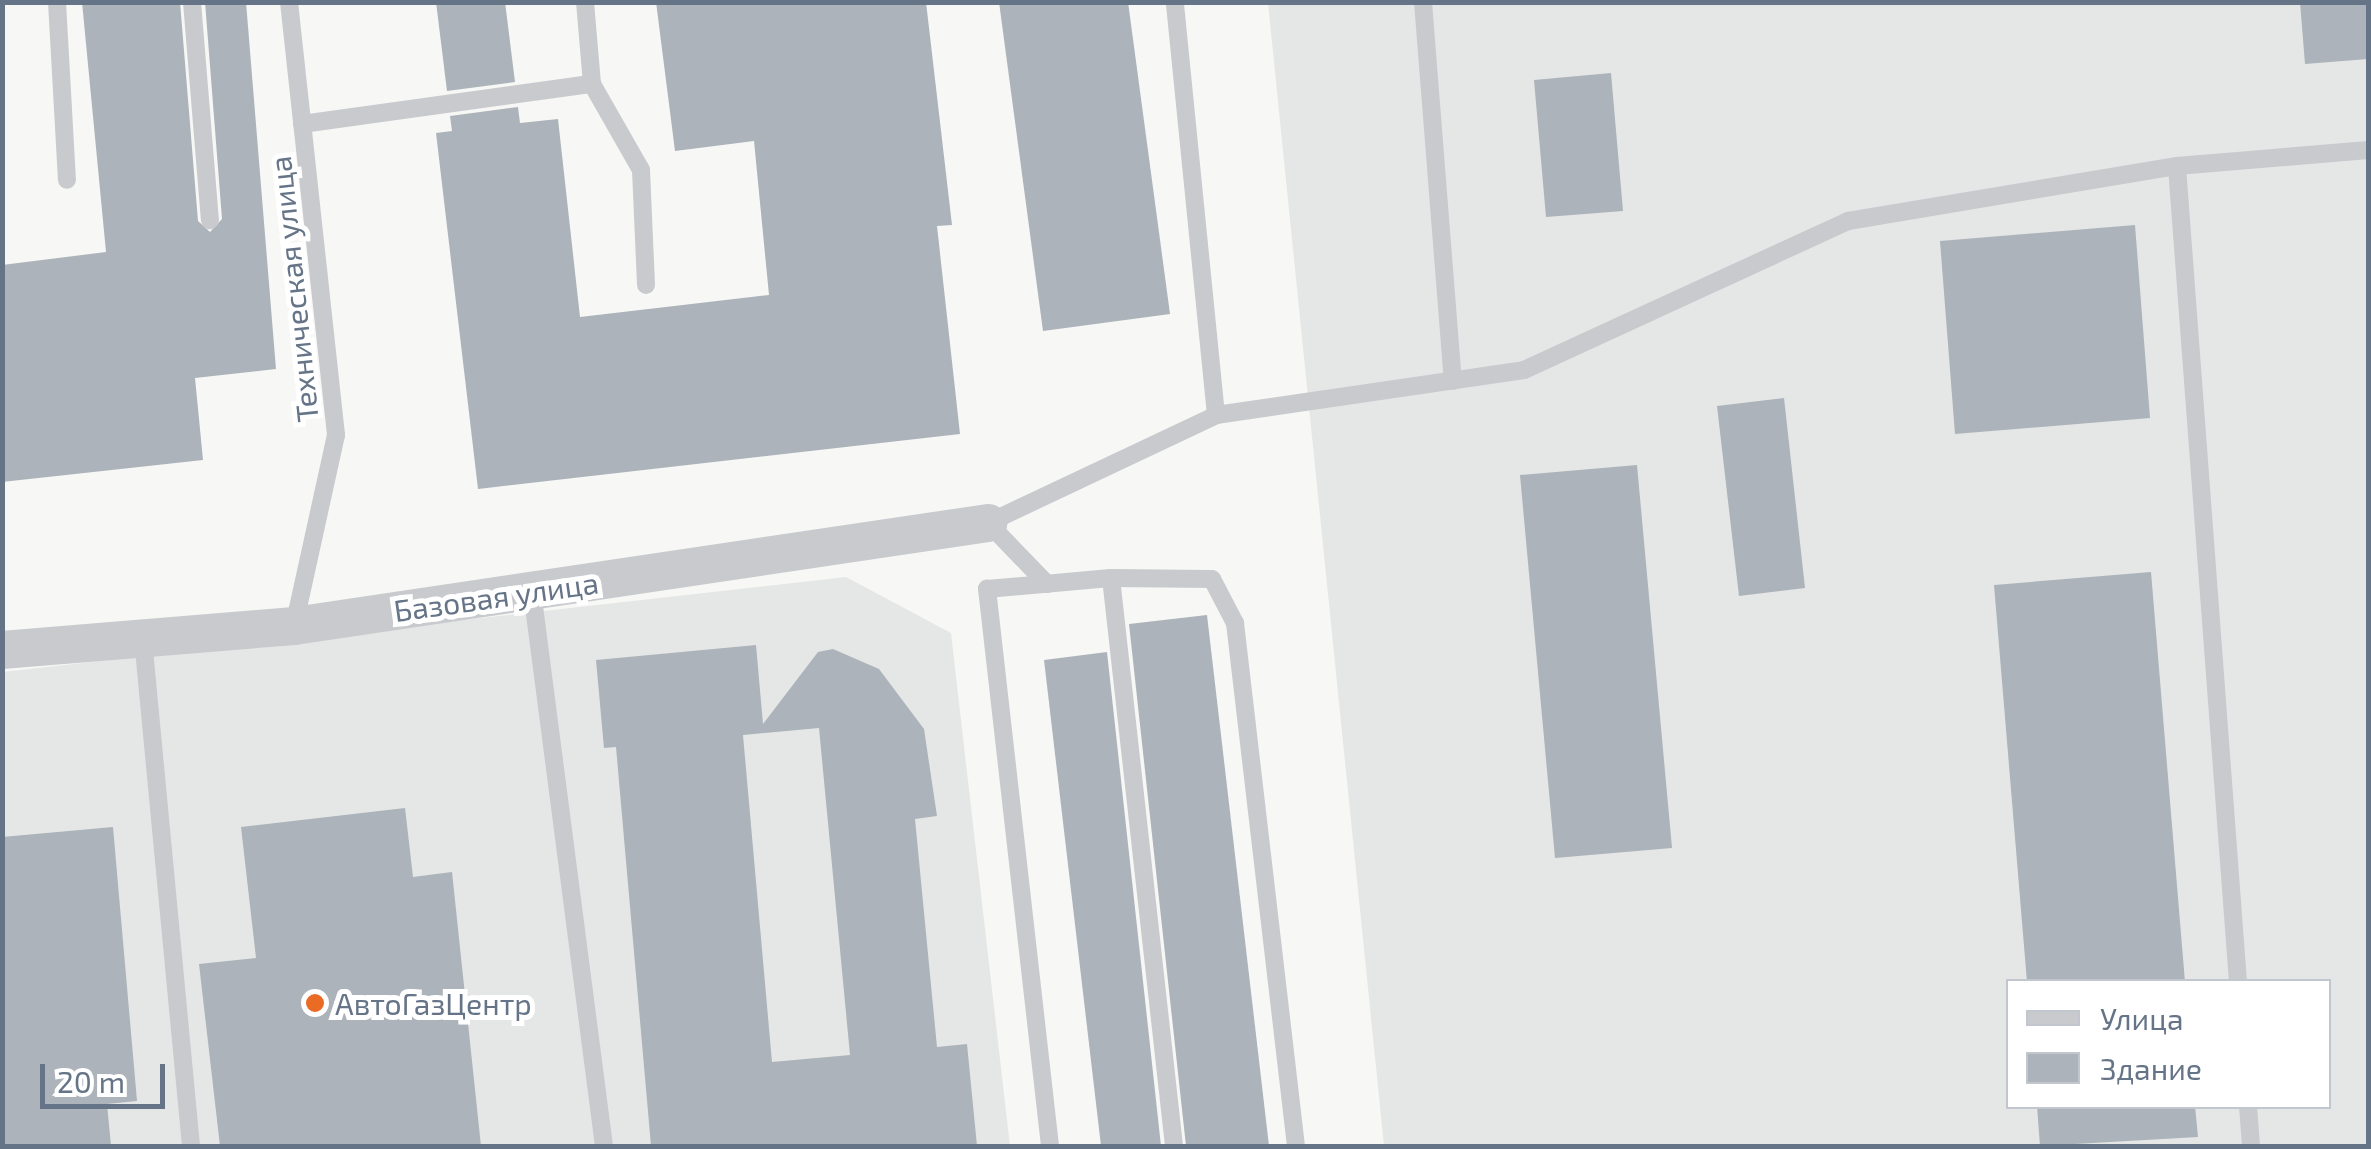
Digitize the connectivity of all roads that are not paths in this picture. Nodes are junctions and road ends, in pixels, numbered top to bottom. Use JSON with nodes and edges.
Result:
{"nodes":[{"id":1,"x":57,"y":2,"type":"edge"},
{"id":2,"x":192,"y":2,"type":"edge"},
{"id":3,"x":289,"y":2,"type":"edge"},
{"id":4,"x":584,"y":2,"type":"edge"},
{"id":5,"x":1175,"y":2,"type":"edge"},
{"id":6,"x":1423,"y":2,"type":"edge"},
{"id":7,"x":592,"y":84,"type":"junction"},
{"id":8,"x":302,"y":124,"type":"junction"},
{"id":9,"x":2368,"y":150,"type":"edge"},
{"id":10,"x":2177,"y":166,"type":"junction"},
{"id":11,"x":66,"y":180,"type":"dead end"},
{"id":12,"x":210,"y":220,"type":"dead end"},
{"id":13,"x":646,"y":285,"type":"dead end"},
{"id":14,"x":1453,"y":381,"type":"junction"},
{"id":15,"x":1216,"y":415,"type":"junction"},
{"id":16,"x":988,"y":523,"type":"junction"},
{"id":17,"x":1110,"y":578,"type":"junction"},
{"id":18,"x":1047,"y":584,"type":"junction"},
{"id":19,"x":532,"y":591,"type":"junction"},
{"id":20,"x":294,"y":626,"type":"junction"},
{"id":21,"x":144,"y":638,"type":"junction"},
{"id":22,"x":2,"y":650,"type":"edge"},
{"id":23,"x":2238,"y":979,"type":"edge"},
{"id":24,"x":2248,"y":1109,"type":"edge"},
{"id":25,"x":191,"y":1146,"type":"edge"},
{"id":26,"x":604,"y":1146,"type":"edge"},
{"id":27,"x":1050,"y":1146,"type":"edge"},
{"id":28,"x":1174,"y":1146,"type":"edge"},
{"id":29,"x":1296,"y":1146,"type":"edge"},
{"id":30,"x":2251,"y":1146,"type":"edge"}],
"edges":[{"from":1,"to":11,"type":"lane"},
{"from":2,"to":12,"type":"lane"},
{"from":3,"to":8,"type":"lane","name":"Техническая улица"},
{"from":4,"to":7,"type":"lane"},
{"from":5,"to":15,"type":"lane"},
{"from":6,"to":14,"type":"lane"},
{"from":7,"to":8,"type":"lane"},
{"from":7,"to":13,"type":"lane"},
{"from":8,"to":20,"type":"lane","name":"Техническая улица"},
{"from":9,"to":10,"type":"lane"},
{"from":10,"to":14,"type":"lane"},
{"from":10,"to":23,"type":"lane"},
{"from":14,"to":15,"type":"lane"},
{"from":15,"to":16,"type":"lane"},
{"from":16,"to":18,"type":"lane"},
{"from":16,"to":19,"type":"street","name":"Базовая улица"},
{"from":17,"to":18,"type":"lane"},
{"from":17,"to":28,"type":"lane"},
{"from":17,"to":29,"type":"lane"},
{"from":18,"to":27,"type":"lane"},
{"from":19,"to":20,"type":"street","name":"Базовая улица"},
{"from":19,"to":26,"type":"lane"},
{"from":20,"to":21,"type":"street","name":"Базовая улица"},
{"from":21,"to":22,"type":"street","name":"Базовая улица"},
{"from":21,"to":25,"type":"lane"},
{"from":24,"to":30,"type":"lane"}]}
